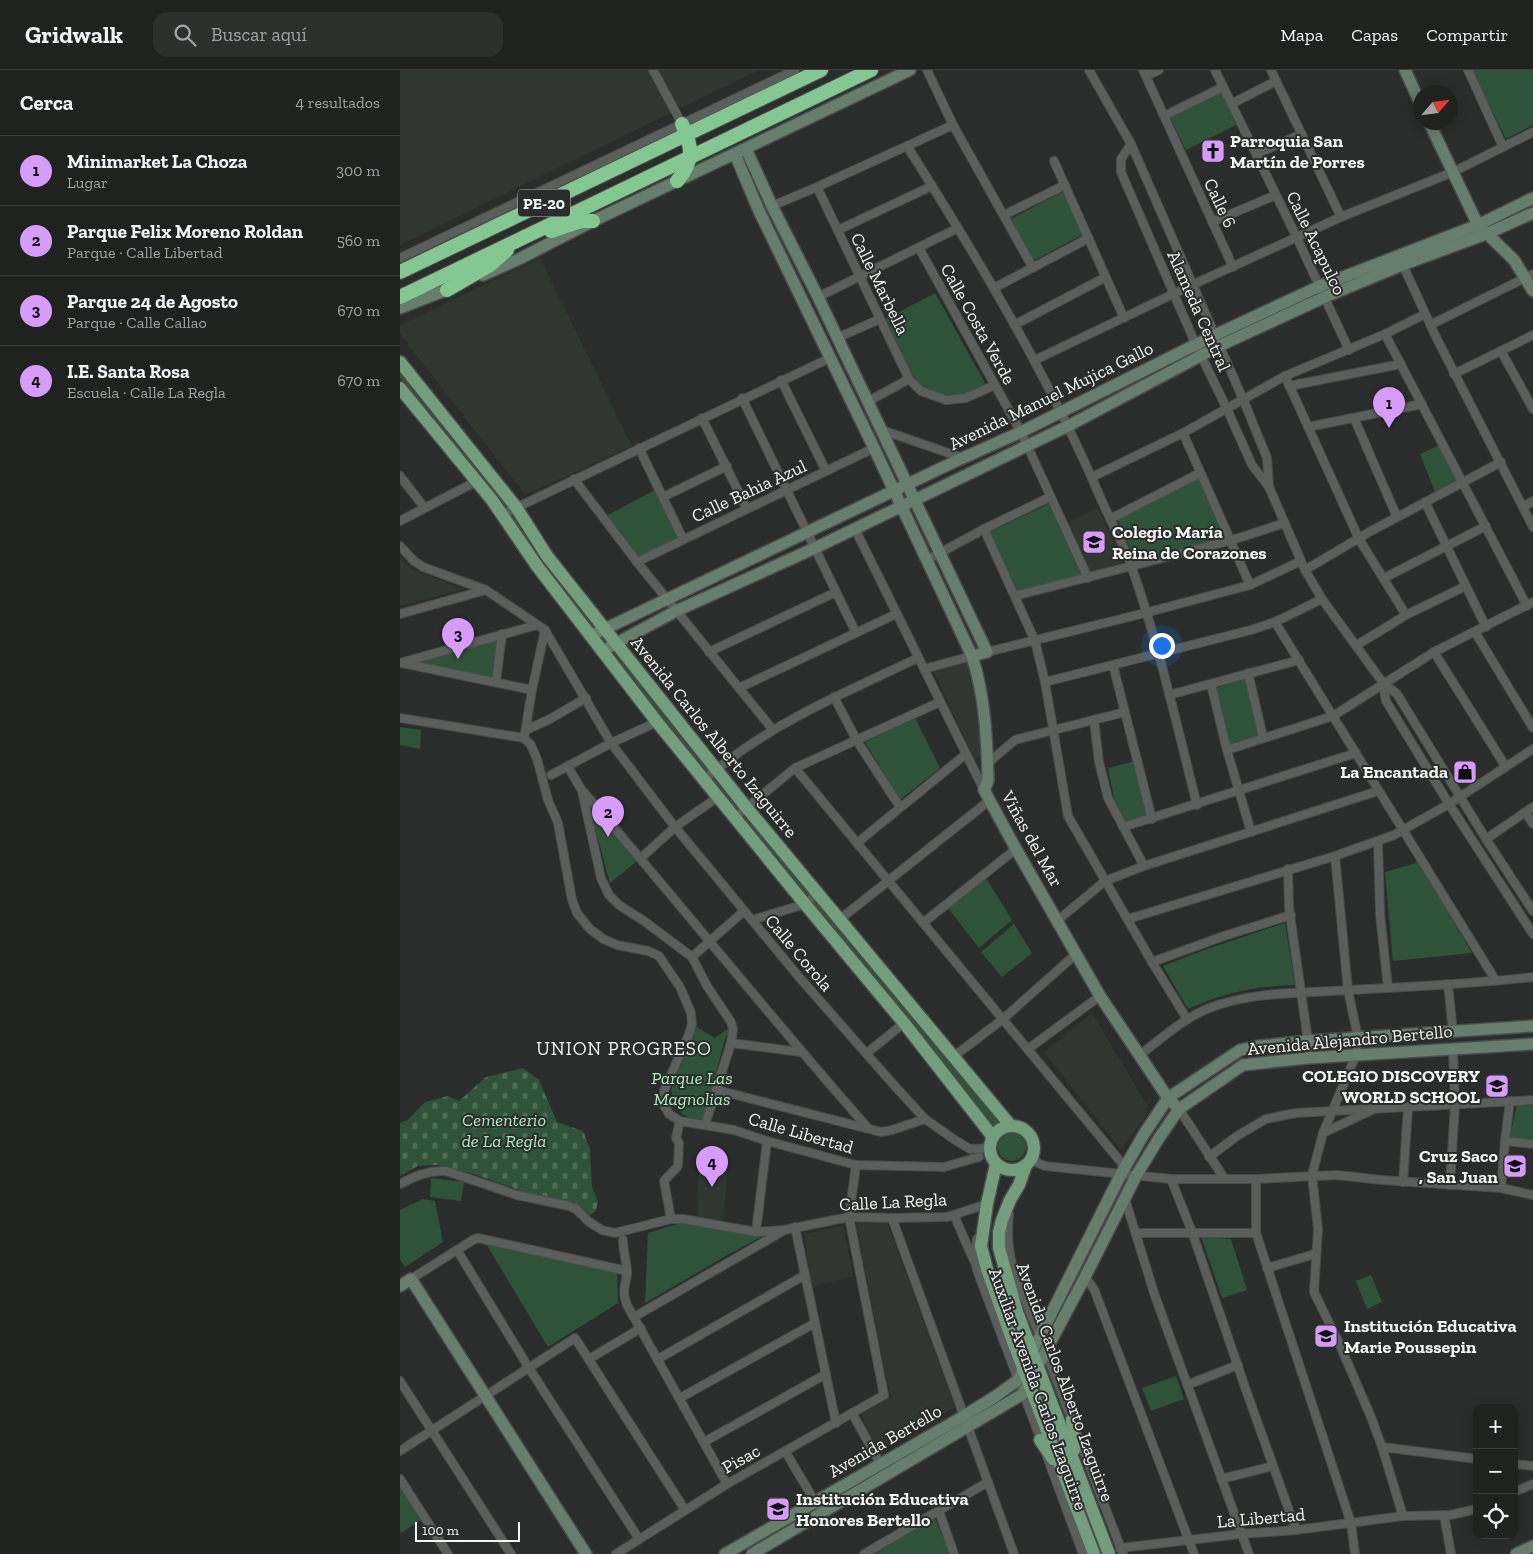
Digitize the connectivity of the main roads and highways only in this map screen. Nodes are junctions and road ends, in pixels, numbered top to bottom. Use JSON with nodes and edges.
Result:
{"nodes":[{"id":1,"x":821,"y":70,"type":"edge"},
{"id":2,"x":871,"y":70,"type":"edge"},
{"id":3,"x":685,"y":129,"type":"junction"},
{"id":4,"x":691,"y":157,"type":"junction"},
{"id":5,"x":677,"y":181,"type":"road end"},
{"id":6,"x":593,"y":221,"type":"road end"},
{"id":7,"x":535,"y":231,"type":"junction"},
{"id":8,"x":521,"y":238,"type":"junction"},
{"id":9,"x":400,"y":272,"type":"edge"},
{"id":10,"x":447,"y":290,"type":"road end"},
{"id":11,"x":400,"y":297,"type":"edge"},
{"id":12,"x":400,"y":362,"type":"edge"},
{"id":13,"x":400,"y":388,"type":"edge"},
{"id":14,"x":1011,"y":1126,"type":"junction"},
{"id":15,"x":991,"y":1143,"type":"junction"},
{"id":16,"x":1028,"y":1163,"type":"junction"},
{"id":17,"x":996,"y":1164,"type":"junction"},
{"id":18,"x":1072,"y":1420,"type":"road end"},
{"id":19,"x":1040,"y":1440,"type":"road end"},
{"id":20,"x":1075,"y":1464,"type":"junction"},
{"id":21,"x":1064,"y":1475,"type":"junction"},
{"id":22,"x":1094,"y":1554,"type":"edge"},
{"id":23,"x":1109,"y":1554,"type":"edge"}],
"edges":[{"from":1,"to":3,"type":"highway","number":"PE-20"},
{"from":2,"to":4,"type":"highway","number":"PE-20"},
{"from":3,"to":4,"type":"highway"},
{"from":3,"to":9,"type":"highway","number":"PE-20"},
{"from":4,"to":5,"type":"highway"},
{"from":4,"to":7,"type":"highway","number":"PE-20"},
{"from":6,"to":7,"type":"highway"},
{"from":7,"to":8,"type":"highway","number":"PE-20"},
{"from":8,"to":10,"type":"highway"},
{"from":8,"to":11,"type":"highway","number":"PE-20"},
{"from":12,"to":14,"type":"main road","name":"Avenida Carlos Alberto Izaguirre"},
{"from":13,"to":15,"type":"main road","name":"Avenida Carlos Alberto Izaguirre"},
{"from":14,"to":15,"type":"main road"},
{"from":14,"to":16,"type":"main road"},
{"from":15,"to":17,"type":"main road"},
{"from":16,"to":17,"type":"main road"},
{"from":16,"to":20,"type":"main road","name":"Avenida Carlos Alberto Izaguirre"},
{"from":17,"to":21,"type":"main road","name":"Avenida Carlos Alberto Izaguirre"},
{"from":18,"to":20,"type":"main road"},
{"from":19,"to":21,"type":"main road"},
{"from":20,"to":23,"type":"main road","name":"Avenida Carlos Alberto Izaguirre"},
{"from":21,"to":22,"type":"main road","name":"Avenida Carlos Alberto Izaguirre"}]}
